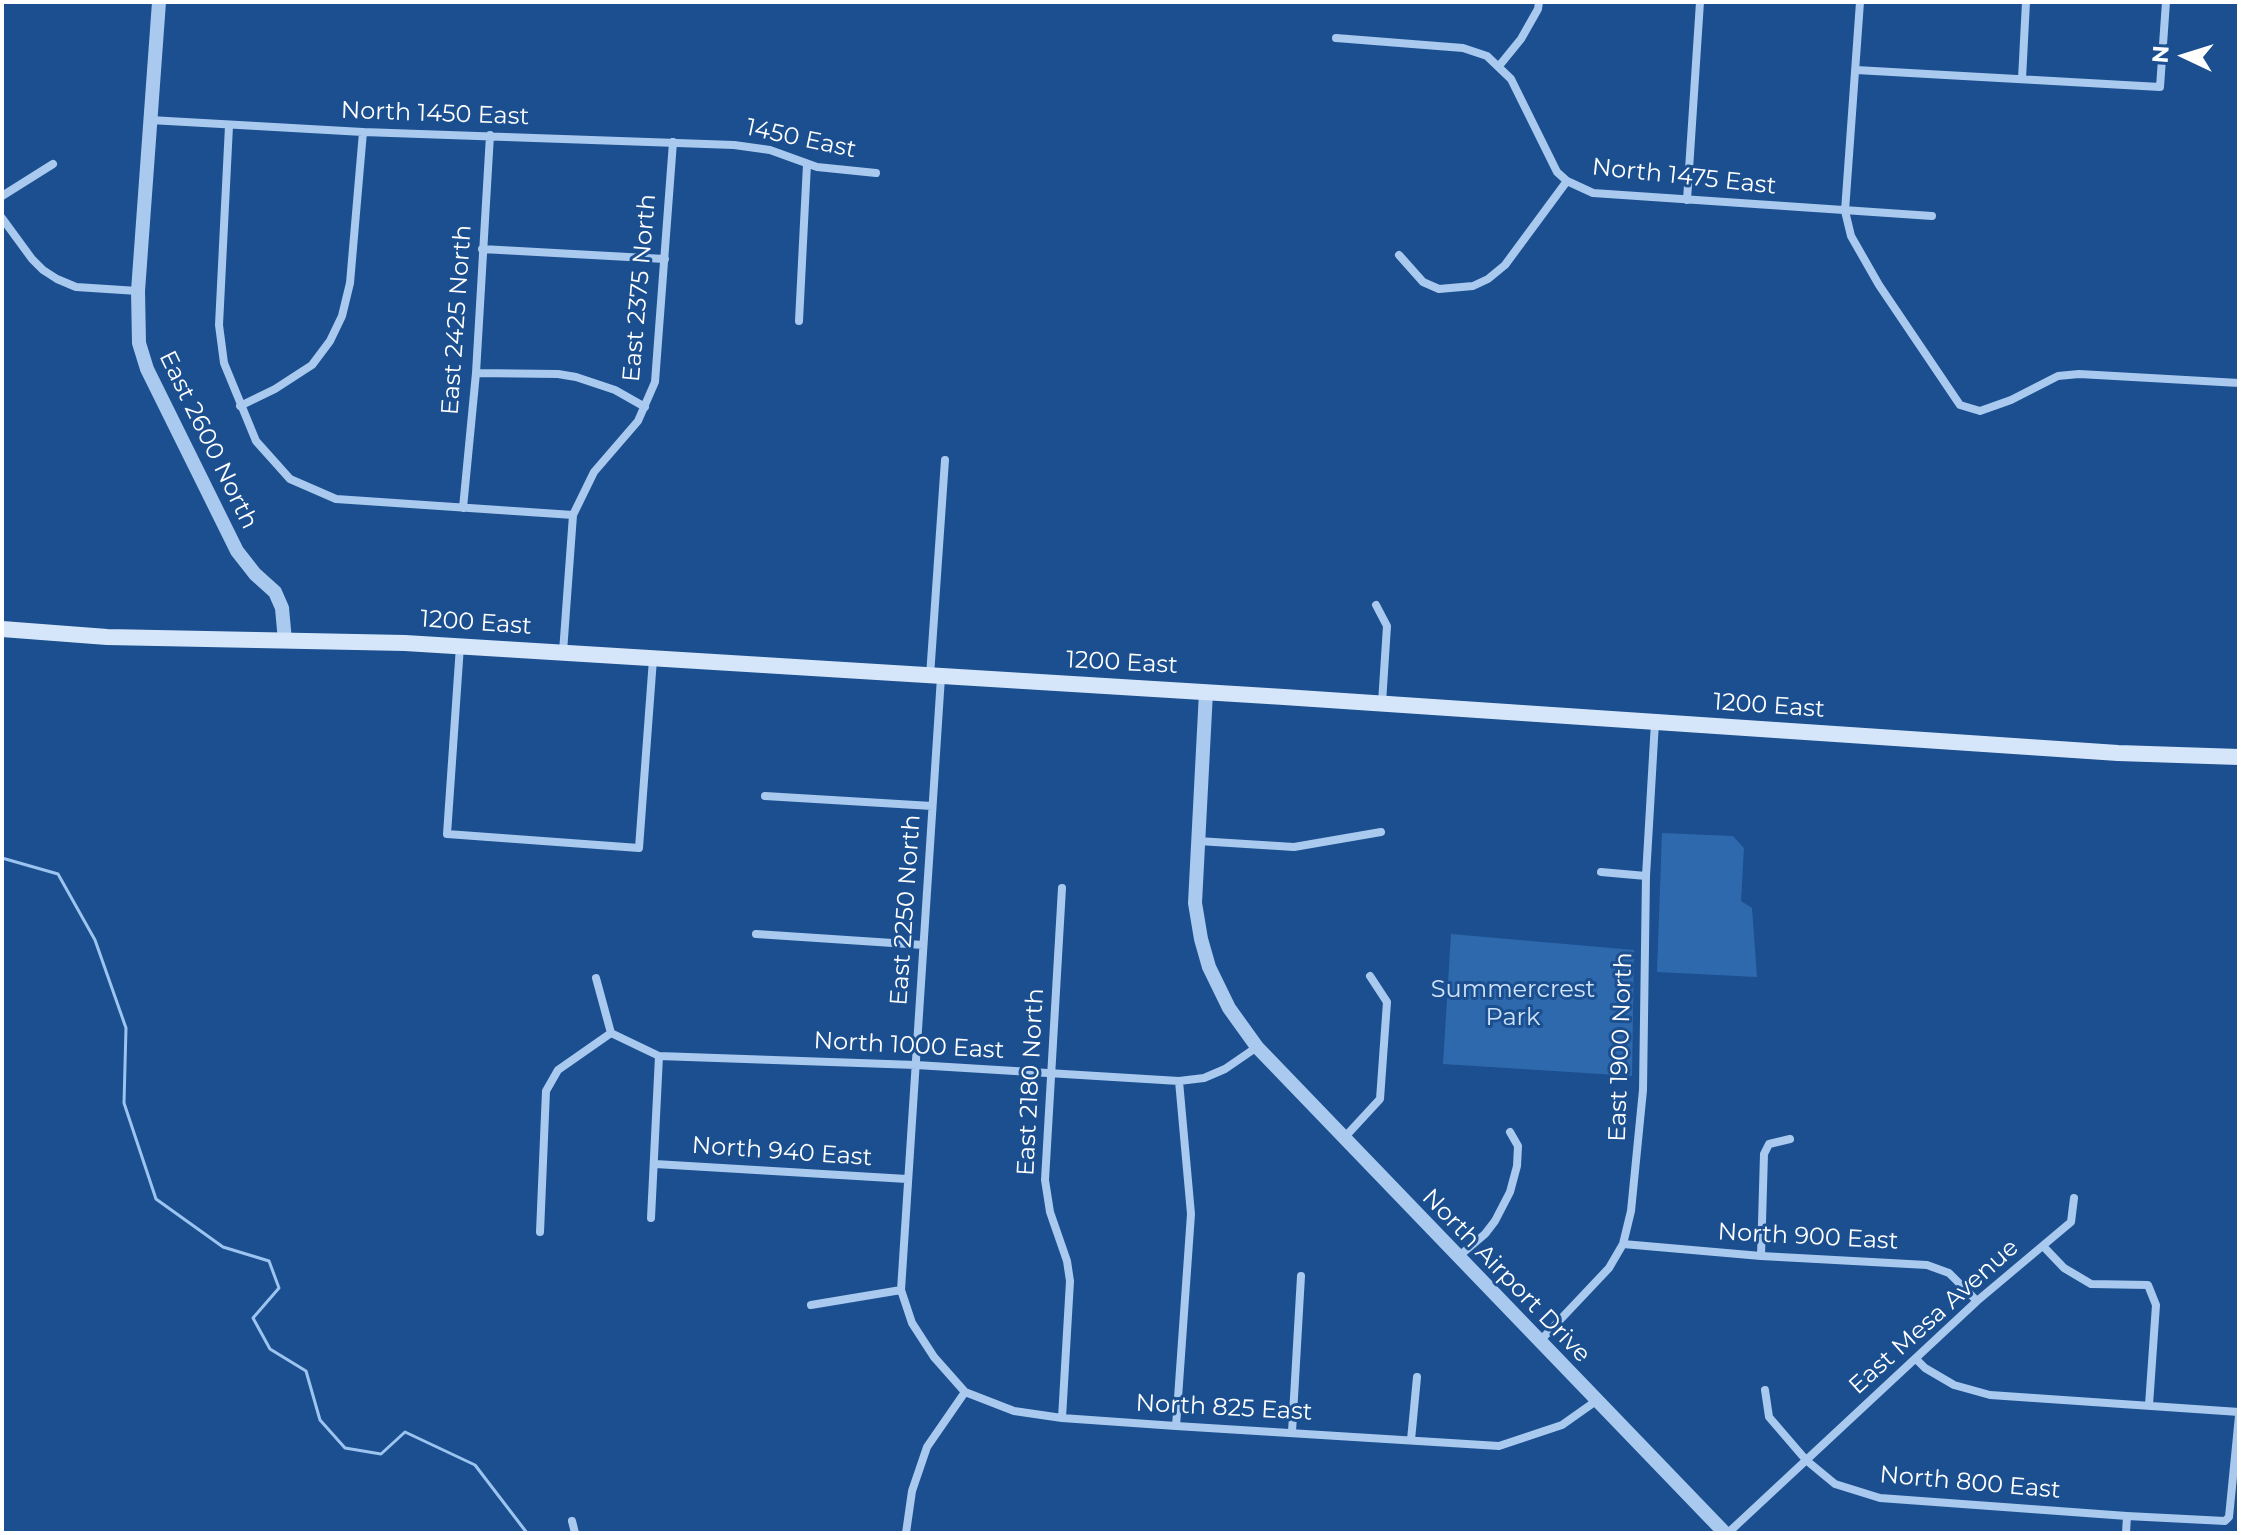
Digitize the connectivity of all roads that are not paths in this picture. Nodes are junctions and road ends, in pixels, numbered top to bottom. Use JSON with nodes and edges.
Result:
{"nodes":[{"id":1,"x":159,"y":2,"type":"edge"},
{"id":2,"x":1539,"y":2,"type":"edge"},
{"id":3,"x":1700,"y":2,"type":"edge"},
{"id":4,"x":1860,"y":2,"type":"edge"},
{"id":5,"x":2026,"y":2,"type":"edge"},
{"id":6,"x":2166,"y":2,"type":"edge"},
{"id":7,"x":1336,"y":38,"type":"dead end"},
{"id":8,"x":1499,"y":66,"type":"junction"},
{"id":9,"x":1856,"y":70,"type":"junction"},
{"id":10,"x":2022,"y":79,"type":"junction"},
{"id":11,"x":150,"y":120,"type":"junction"},
{"id":12,"x":229,"y":126,"type":"junction"},
{"id":13,"x":363,"y":132,"type":"junction"},
{"id":14,"x":490,"y":135,"type":"junction"},
{"id":15,"x":673,"y":142,"type":"junction"},
{"id":16,"x":718,"y":144,"type":"joint"},
{"id":17,"x":53,"y":164,"type":"dead end"},
{"id":18,"x":807,"y":164,"type":"junction"},
{"id":19,"x":876,"y":173,"type":"dead end"},
{"id":20,"x":1567,"y":181,"type":"junction"},
{"id":21,"x":2,"y":196,"type":"edge"},
{"id":22,"x":1687,"y":200,"type":"junction"},
{"id":23,"x":1845,"y":211,"type":"junction"},
{"id":24,"x":1932,"y":216,"type":"dead end"},
{"id":25,"x":2,"y":218,"type":"edge"},
{"id":26,"x":482,"y":249,"type":"junction"},
{"id":27,"x":1399,"y":255,"type":"dead end"},
{"id":28,"x":665,"y":259,"type":"junction"},
{"id":29,"x":138,"y":291,"type":"junction"},
{"id":30,"x":799,"y":321,"type":"dead end"},
{"id":31,"x":476,"y":373,"type":"junction"},
{"id":32,"x":2239,"y":383,"type":"edge"},
{"id":33,"x":240,"y":406,"type":"junction"},
{"id":34,"x":645,"y":407,"type":"junction"},
{"id":35,"x":945,"y":460,"type":"dead end"},
{"id":36,"x":463,"y":508,"type":"junction"},
{"id":37,"x":573,"y":515,"type":"junction"},
{"id":38,"x":1376,"y":605,"type":"dead end"},
{"id":39,"x":2,"y":629,"type":"edge"},
{"id":40,"x":285,"y":641,"type":"junction"},
{"id":41,"x":460,"y":646,"type":"junction"},
{"id":42,"x":563,"y":653,"type":"junction"},
{"id":43,"x":653,"y":659,"type":"junction"},
{"id":44,"x":935,"y":676,"type":"junction"},
{"id":45,"x":1206,"y":692,"type":"junction"},
{"id":46,"x":1382,"y":703,"type":"junction"},
{"id":47,"x":1655,"y":722,"type":"junction"},
{"id":48,"x":2239,"y":757,"type":"edge"},
{"id":49,"x":765,"y":796,"type":"dead end"},
{"id":50,"x":932,"y":806,"type":"junction"},
{"id":51,"x":1381,"y":832,"type":"dead end"},
{"id":52,"x":1197,"y":841,"type":"junction"},
{"id":53,"x":1601,"y":872,"type":"dead end"},
{"id":54,"x":1646,"y":876,"type":"junction"},
{"id":55,"x":1062,"y":888,"type":"dead end"},
{"id":56,"x":756,"y":934,"type":"dead end"},
{"id":57,"x":923,"y":945,"type":"junction"},
{"id":58,"x":1370,"y":976,"type":"dead end"},
{"id":59,"x":596,"y":978,"type":"dead end"},
{"id":60,"x":611,"y":1033,"type":"junction"},
{"id":61,"x":1257,"y":1047,"type":"junction"},
{"id":62,"x":659,"y":1056,"type":"junction"},
{"id":63,"x":916,"y":1065,"type":"junction"},
{"id":64,"x":1052,"y":1074,"type":"junction"},
{"id":65,"x":1179,"y":1081,"type":"junction"},
{"id":66,"x":1510,"y":1132,"type":"dead end"},
{"id":67,"x":1344,"y":1138,"type":"junction"},
{"id":68,"x":1790,"y":1139,"type":"dead end"},
{"id":69,"x":655,"y":1164,"type":"junction"},
{"id":70,"x":907,"y":1179,"type":"junction"},
{"id":71,"x":2074,"y":1198,"type":"dead end"},
{"id":72,"x":651,"y":1218,"type":"dead end"},
{"id":73,"x":540,"y":1232,"type":"dead end"},
{"id":74,"x":1623,"y":1244,"type":"junction"},
{"id":75,"x":2043,"y":1246,"type":"junction"},
{"id":76,"x":1761,"y":1256,"type":"junction"},
{"id":77,"x":1458,"y":1258,"type":"junction"},
{"id":78,"x":1301,"y":1276,"type":"dead end"},
{"id":79,"x":901,"y":1290,"type":"junction"},
{"id":80,"x":1977,"y":1301,"type":"junction"},
{"id":81,"x":811,"y":1305,"type":"dead end"},
{"id":82,"x":1539,"y":1341,"type":"junction"},
{"id":83,"x":1916,"y":1359,"type":"junction"},
{"id":84,"x":1417,"y":1377,"type":"dead end"},
{"id":85,"x":1765,"y":1390,"type":"dead end"},
{"id":86,"x":965,"y":1392,"type":"junction"},
{"id":87,"x":1596,"y":1401,"type":"junction"},
{"id":88,"x":2149,"y":1405,"type":"junction"},
{"id":89,"x":2239,"y":1414,"type":"edge"},
{"id":90,"x":1062,"y":1418,"type":"junction"},
{"id":91,"x":1176,"y":1426,"type":"junction"},
{"id":92,"x":1292,"y":1432,"type":"junction"},
{"id":93,"x":1411,"y":1440,"type":"junction"},
{"id":94,"x":1806,"y":1460,"type":"junction"},
{"id":95,"x":2127,"y":1516,"type":"junction"},
{"id":96,"x":572,"y":1521,"type":"dead end"},
{"id":97,"x":575,"y":1533,"type":"edge"},
{"id":98,"x":906,"y":1533,"type":"edge"},
{"id":99,"x":1726,"y":1533,"type":"edge"},
{"id":100,"x":2126,"y":1533,"type":"edge"}],
"edges":[{"from":1,"to":11,"type":"street","name":"East 2600 North"},
{"from":2,"to":8,"type":"street"},
{"from":3,"to":22,"type":"street"},
{"from":4,"to":9,"type":"street"},
{"from":5,"to":10,"type":"street"},
{"from":6,"to":10,"type":"street"},
{"from":7,"to":8,"type":"street"},
{"from":8,"to":20,"type":"street","name":"North 1475 East"},
{"from":9,"to":10,"type":"street"},
{"from":9,"to":23,"type":"street"},
{"from":11,"to":12,"type":"street","name":"North 1450 East"},
{"from":11,"to":29,"type":"street","name":"East 2600 North"},
{"from":12,"to":13,"type":"street","name":"North 1450 East"},
{"from":12,"to":33,"type":"street"},
{"from":13,"to":14,"type":"street","name":"North 1450 East"},
{"from":13,"to":33,"type":"street"},
{"from":14,"to":15,"type":"street","name":"North 1450 East"},
{"from":14,"to":26,"type":"street","name":"East 2425 North"},
{"from":15,"to":16,"type":"street","name":"North 1450 East"},
{"from":15,"to":28,"type":"street","name":"East 2375 North"},
{"from":16,"to":18,"type":"street","name":"1450 East"},
{"from":17,"to":21,"type":"street"},
{"from":18,"to":19,"type":"street","name":"1450 East"},
{"from":18,"to":30,"type":"street"},
{"from":20,"to":22,"type":"street","name":"North 1475 East"},
{"from":20,"to":27,"type":"street"},
{"from":22,"to":23,"type":"street","name":"North 1475 East"},
{"from":23,"to":24,"type":"street","name":"North 1475 East"},
{"from":23,"to":32,"type":"street"},
{"from":25,"to":29,"type":"street"},
{"from":26,"to":28,"type":"street"},
{"from":26,"to":31,"type":"street","name":"East 2425 North"},
{"from":28,"to":34,"type":"street","name":"East 2375 North"},
{"from":29,"to":40,"type":"street","name":"East 2600 North"},
{"from":31,"to":34,"type":"street"},
{"from":31,"to":36,"type":"street","name":"East 2425 North"},
{"from":33,"to":36,"type":"street"},
{"from":34,"to":37,"type":"street","name":"East 2375 North"},
{"from":35,"to":44,"type":"street","name":"East 2250 North"},
{"from":36,"to":37,"type":"street"},
{"from":37,"to":42,"type":"street","name":"East 2375 North"},
{"from":38,"to":46,"type":"street"},
{"from":39,"to":40,"type":"main road","name":"1200 East"},
{"from":40,"to":41,"type":"main road","name":"1200 East"},
{"from":41,"to":42,"type":"main road","name":"1200 East"},
{"from":41,"to":43,"type":"street"},
{"from":42,"to":43,"type":"main road","name":"1200 East"},
{"from":43,"to":44,"type":"main road","name":"1200 East"},
{"from":44,"to":45,"type":"main road","name":"1200 East"},
{"from":44,"to":50,"type":"street","name":"East 2250 North"},
{"from":45,"to":46,"type":"main road","name":"1200 East"},
{"from":45,"to":52,"type":"street","name":"North Airport Drive"},
{"from":46,"to":47,"type":"main road","name":"1200 East"},
{"from":47,"to":48,"type":"main road","name":"1200 East"},
{"from":47,"to":54,"type":"street","name":"East 1900 North"},
{"from":49,"to":50,"type":"street"},
{"from":50,"to":57,"type":"street","name":"East 2250 North"},
{"from":51,"to":52,"type":"street"},
{"from":52,"to":61,"type":"street","name":"North Airport Drive"},
{"from":53,"to":54,"type":"street"},
{"from":54,"to":74,"type":"street","name":"East 1900 North"},
{"from":55,"to":64,"type":"street","name":"East 2180 North"},
{"from":56,"to":57,"type":"street"},
{"from":57,"to":63,"type":"street","name":"East 2250 North"},
{"from":58,"to":67,"type":"street"},
{"from":59,"to":60,"type":"street"},
{"from":60,"to":62,"type":"street","name":"North 1000 East"},
{"from":60,"to":73,"type":"street"},
{"from":61,"to":65,"type":"street","name":"North 1000 East"},
{"from":61,"to":67,"type":"street","name":"North Airport Drive"},
{"from":62,"to":63,"type":"street","name":"North 1000 East"},
{"from":62,"to":69,"type":"street"},
{"from":63,"to":64,"type":"street","name":"North 1000 East"},
{"from":63,"to":70,"type":"street","name":"East 2250 North"},
{"from":64,"to":65,"type":"street","name":"North 1000 East"},
{"from":64,"to":90,"type":"street","name":"East 2180 North"},
{"from":65,"to":91,"type":"street"},
{"from":66,"to":77,"type":"street"},
{"from":67,"to":77,"type":"street","name":"North Airport Drive"},
{"from":68,"to":76,"type":"street"},
{"from":69,"to":70,"type":"street","name":"North 940 East"},
{"from":69,"to":72,"type":"street"},
{"from":70,"to":79,"type":"street","name":"East 2250 North"},
{"from":71,"to":75,"type":"street","name":"East Mesa Avenue"},
{"from":74,"to":76,"type":"street","name":"North 900 East"},
{"from":74,"to":82,"type":"street","name":"East 1900 North"},
{"from":75,"to":80,"type":"street","name":"East Mesa Avenue"},
{"from":75,"to":88,"type":"street"},
{"from":76,"to":80,"type":"street","name":"North 900 East"},
{"from":77,"to":82,"type":"street","name":"North Airport Drive"},
{"from":78,"to":92,"type":"street"},
{"from":79,"to":81,"type":"street"},
{"from":79,"to":86,"type":"street","name":"North 825 East"},
{"from":80,"to":83,"type":"street","name":"East Mesa Avenue"},
{"from":82,"to":87,"type":"street","name":"North Airport Drive"},
{"from":83,"to":88,"type":"street"},
{"from":83,"to":94,"type":"street","name":"East Mesa Avenue"},
{"from":84,"to":93,"type":"street"},
{"from":85,"to":94,"type":"street","name":"North 800 East"},
{"from":86,"to":90,"type":"street","name":"North 825 East"},
{"from":86,"to":98,"type":"street"},
{"from":87,"to":93,"type":"street","name":"North 825 East"},
{"from":87,"to":99,"type":"street","name":"North Airport Drive"},
{"from":88,"to":89,"type":"street"},
{"from":89,"to":95,"type":"street","name":"North 800 East"},
{"from":90,"to":91,"type":"street","name":"North 825 East"},
{"from":91,"to":92,"type":"street","name":"North 825 East"},
{"from":92,"to":93,"type":"street","name":"North 825 East"},
{"from":94,"to":95,"type":"street","name":"North 800 East"},
{"from":94,"to":99,"type":"street","name":"East Mesa Avenue"},
{"from":95,"to":100,"type":"street"},
{"from":96,"to":97,"type":"street"}]}
